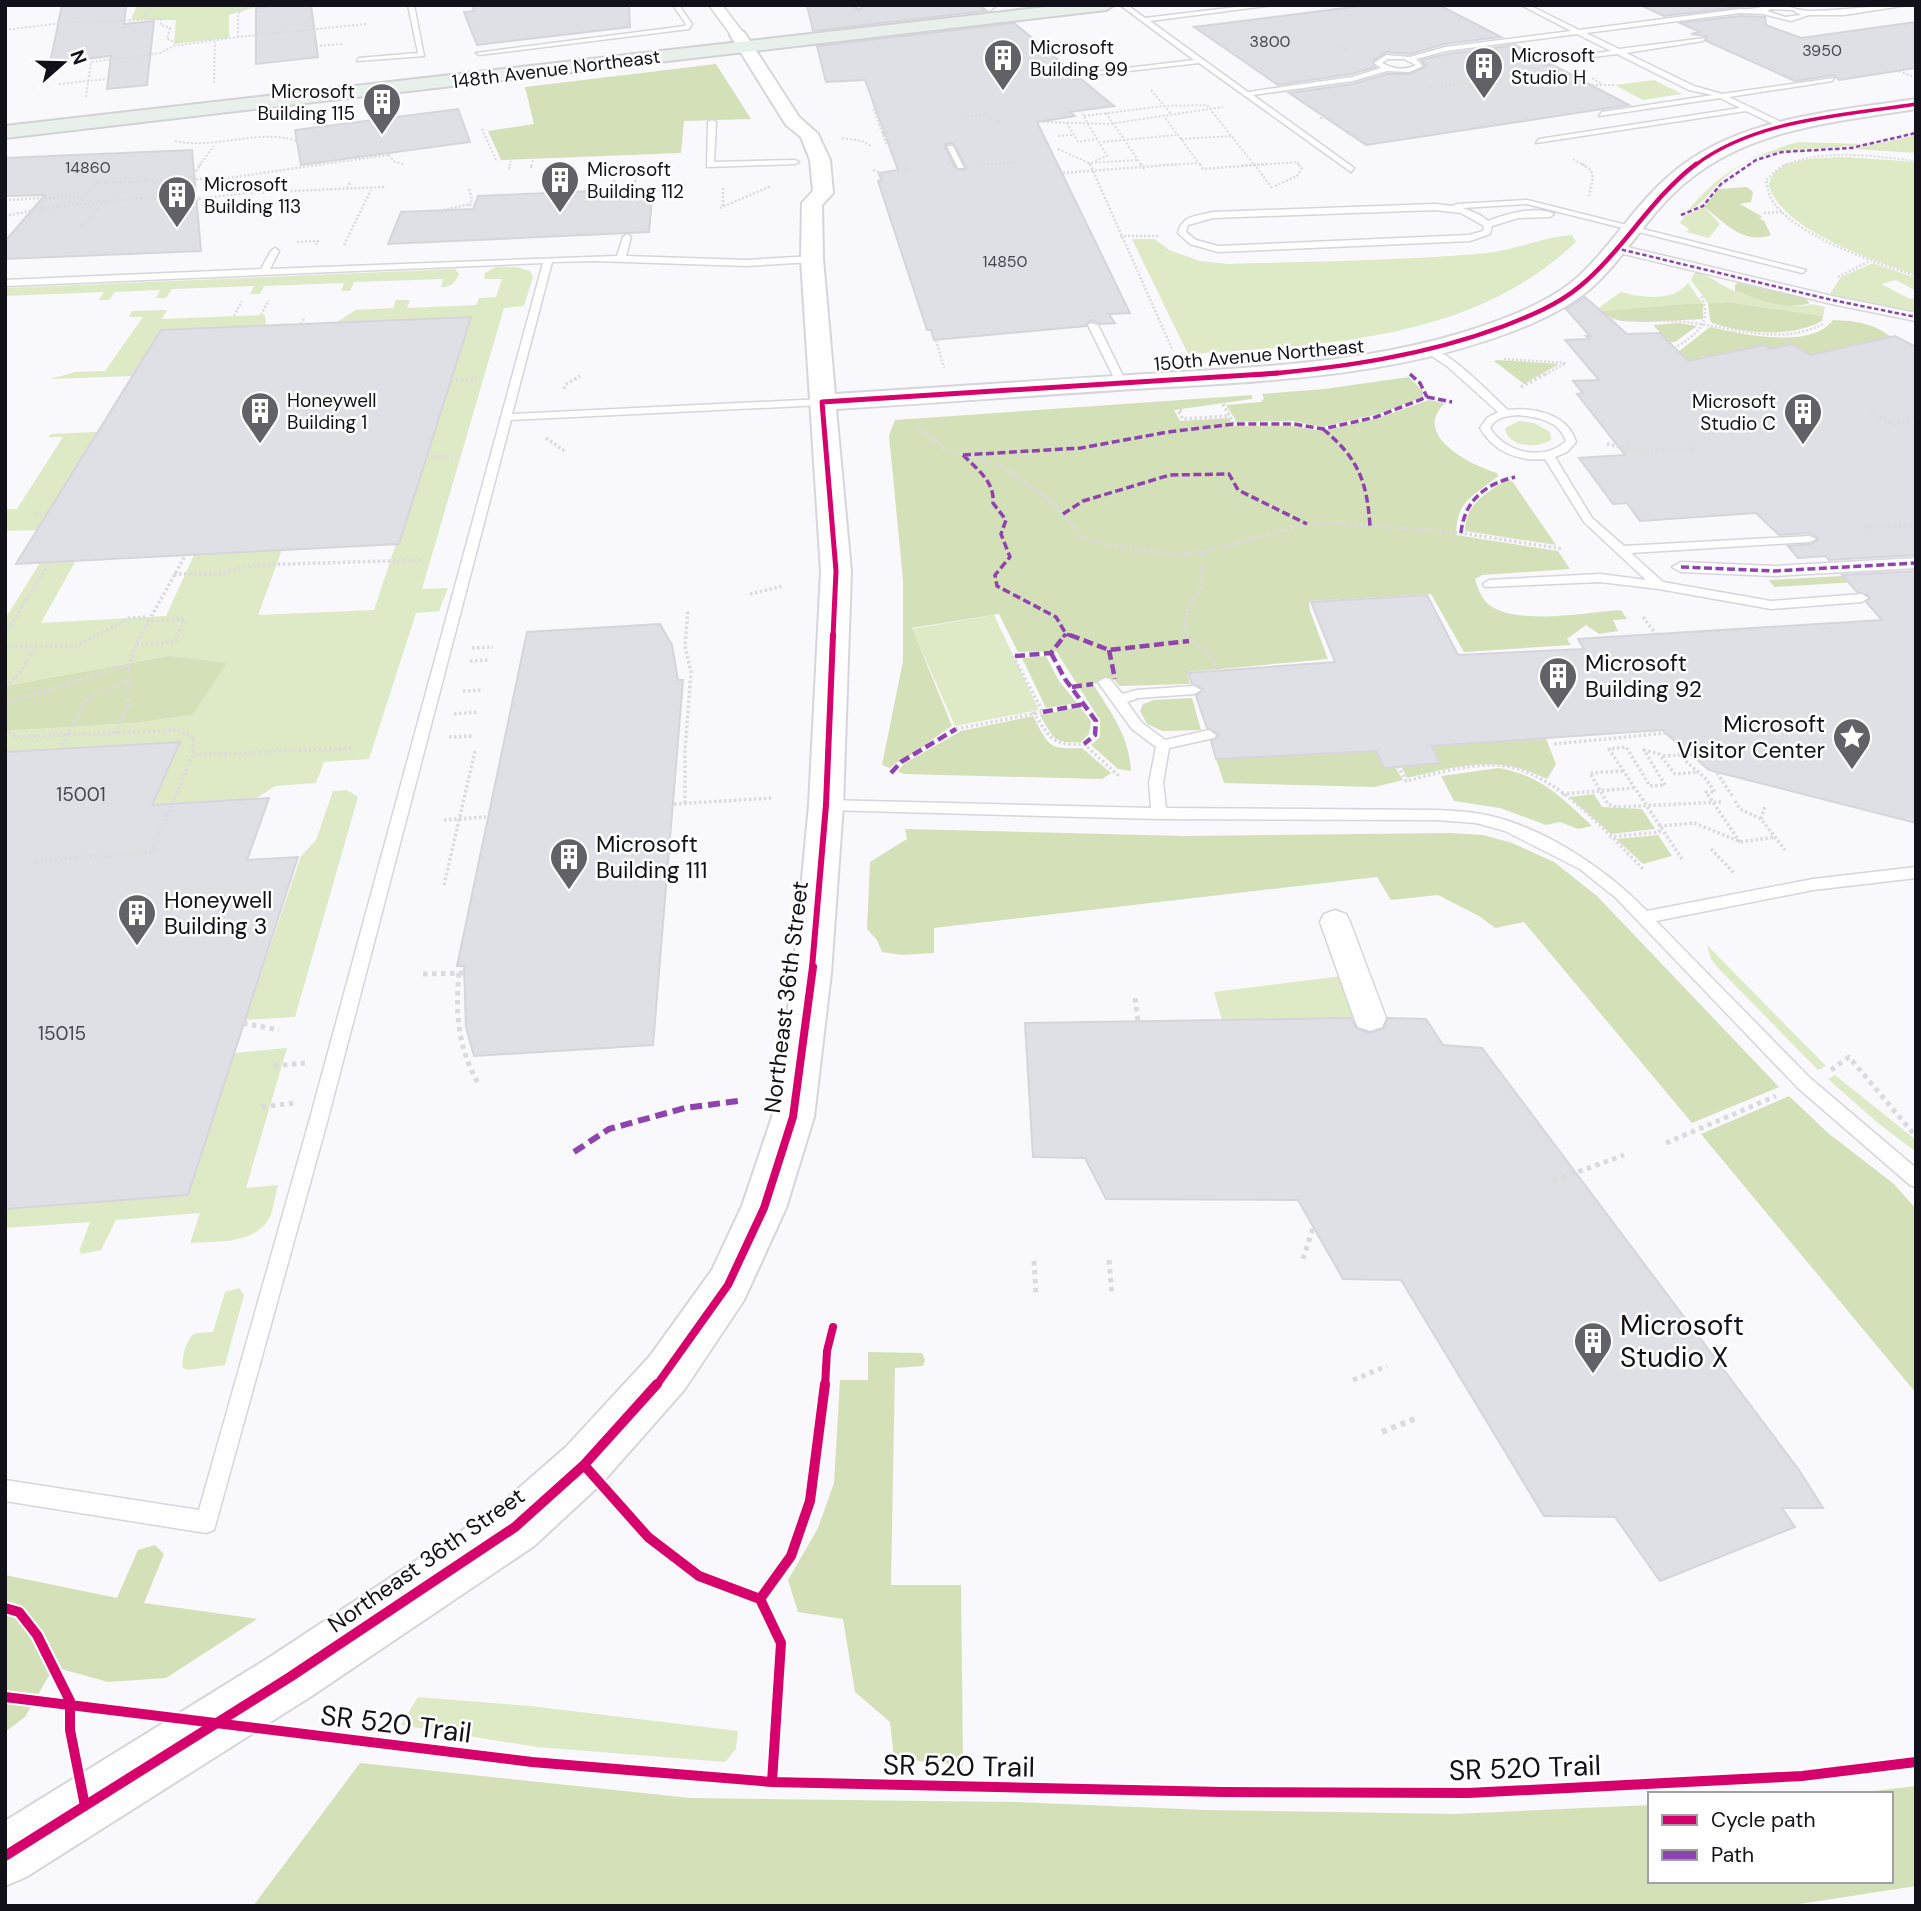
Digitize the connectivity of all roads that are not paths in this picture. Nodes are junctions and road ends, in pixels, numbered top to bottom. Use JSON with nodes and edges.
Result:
{"nodes":[{"id":1,"x":411,"y":5,"type":"edge"},
{"id":2,"x":676,"y":5,"type":"edge"},
{"id":3,"x":715,"y":5,"type":"edge"},
{"id":4,"x":1007,"y":5,"type":"edge"},
{"id":5,"x":1106,"y":5,"type":"edge"},
{"id":6,"x":1123,"y":5,"type":"edge"},
{"id":7,"x":1271,"y":5,"type":"edge"},
{"id":8,"x":1524,"y":5,"type":"edge"},
{"id":9,"x":1544,"y":5,"type":"edge"},
{"id":10,"x":1905,"y":5,"type":"edge"},
{"id":11,"x":988,"y":6,"type":"edge"},
{"id":12,"x":1764,"y":12,"type":"junction"},
{"id":13,"x":1805,"y":13,"type":"junction"},
{"id":14,"x":1144,"y":20,"type":"junction"},
{"id":15,"x":1594,"y":30,"type":"junction"},
{"id":16,"x":1578,"y":32,"type":"junction"},
{"id":17,"x":1703,"y":39,"type":"dead end"},
{"id":18,"x":742,"y":41,"type":"junction"},
{"id":19,"x":1635,"y":49,"type":"junction"},
{"id":20,"x":1618,"y":52,"type":"junction"},
{"id":21,"x":479,"y":53,"type":"dead end"},
{"id":22,"x":1646,"y":55,"type":"dead end"},
{"id":23,"x":1410,"y":59,"type":"junction"},
{"id":24,"x":359,"y":60,"type":"dead end"},
{"id":25,"x":1200,"y":61,"type":"junction"},
{"id":26,"x":1548,"y":62,"type":"dead end"},
{"id":27,"x":1386,"y":69,"type":"junction"},
{"id":28,"x":1077,"y":76,"type":"dead end"},
{"id":29,"x":1832,"y":79,"type":"dead end"},
{"id":30,"x":1698,"y":80,"type":"dead end"},
{"id":31,"x":1247,"y":94,"type":"junction"},
{"id":32,"x":1718,"y":94,"type":"junction"},
{"id":33,"x":1916,"y":104,"type":"edge"},
{"id":34,"x":1748,"y":109,"type":"junction"},
{"id":35,"x":1602,"y":114,"type":"dead end"},
{"id":36,"x":5,"y":119,"type":"edge"},
{"id":37,"x":792,"y":121,"type":"junction"},
{"id":38,"x":712,"y":122,"type":"dead end"},
{"id":39,"x":1784,"y":127,"type":"junction"},
{"id":40,"x":5,"y":132,"type":"edge"},
{"id":41,"x":1539,"y":141,"type":"dead end"},
{"id":42,"x":950,"y":148,"type":"dead end"},
{"id":43,"x":795,"y":162,"type":"junction"},
{"id":44,"x":961,"y":166,"type":"dead end"},
{"id":45,"x":1350,"y":170,"type":"dead end"},
{"id":46,"x":802,"y":194,"type":"junction"},
{"id":47,"x":1451,"y":208,"type":"junction"},
{"id":48,"x":1570,"y":214,"type":"junction"},
{"id":49,"x":1487,"y":225,"type":"junction"},
{"id":50,"x":1631,"y":229,"type":"junction"},
{"id":51,"x":626,"y":237,"type":"dead end"},
{"id":52,"x":1615,"y":248,"type":"junction"},
{"id":53,"x":275,"y":251,"type":"dead end"},
{"id":54,"x":811,"y":259,"type":"junction"},
{"id":55,"x":548,"y":260,"type":"junction"},
{"id":56,"x":621,"y":260,"type":"junction"},
{"id":57,"x":1802,"y":270,"type":"dead end"},
{"id":58,"x":264,"y":272,"type":"junction"},
{"id":59,"x":5,"y":283,"type":"edge"},
{"id":60,"x":1916,"y":317,"type":"edge"},
{"id":61,"x":1093,"y":325,"type":"dead end"},
{"id":62,"x":1429,"y":350,"type":"junction"},
{"id":63,"x":1121,"y":382,"type":"junction"},
{"id":64,"x":822,"y":402,"type":"junction"},
{"id":65,"x":1505,"y":413,"type":"junction"},
{"id":66,"x":505,"y":417,"type":"junction"},
{"id":67,"x":1548,"y":455,"type":"junction"},
{"id":68,"x":1810,"y":539,"type":"dead end"},
{"id":69,"x":1622,"y":550,"type":"junction"},
{"id":70,"x":1916,"y":563,"type":"edge"},
{"id":71,"x":1681,"y":567,"type":"dead end"},
{"id":72,"x":1489,"y":584,"type":"dead end"},
{"id":73,"x":1659,"y":585,"type":"junction"},
{"id":74,"x":1862,"y":598,"type":"dead end"},
{"id":75,"x":1105,"y":682,"type":"dead end"},
{"id":76,"x":1194,"y":690,"type":"dead end"},
{"id":77,"x":1119,"y":701,"type":"junction"},
{"id":78,"x":1209,"y":735,"type":"dead end"},
{"id":79,"x":1163,"y":745,"type":"junction"},
{"id":80,"x":825,"y":805,"type":"junction"},
{"id":81,"x":1158,"y":814,"type":"junction"},
{"id":82,"x":1916,"y":872,"type":"edge"},
{"id":83,"x":1643,"y":918,"type":"junction"},
{"id":84,"x":1335,"y":922,"type":"dead end"},
{"id":85,"x":1370,"y":1018,"type":"dead end"},
{"id":86,"x":1916,"y":1180,"type":"edge"},
{"id":87,"x":5,"y":1490,"type":"edge"},
{"id":88,"x":5,"y":1856,"type":"edge"}],
"edges":[{"from":1,"to":24,"type":"lane"},
{"from":2,"to":21,"type":"lane"},
{"from":3,"to":18,"type":"street"},
{"from":4,"to":11,"type":"main road","name":"148th Avenue Northeast"},
{"from":5,"to":18,"type":"main road","name":"148th Avenue Northeast"},
{"from":6,"to":14,"type":"lane"},
{"from":7,"to":14,"type":"lane"},
{"from":8,"to":16,"type":"lane"},
{"from":9,"to":15,"type":"lane"},
{"from":10,"to":13,"type":"lane"},
{"from":11,"to":18,"type":"main road","name":"148th Avenue Northeast"},
{"from":12,"to":13,"type":"lane"},
{"from":12,"to":13,"type":"lane"},
{"from":12,"to":15,"type":"lane"},
{"from":14,"to":25,"type":"lane"},
{"from":15,"to":16,"type":"lane"},
{"from":15,"to":19,"type":"lane"},
{"from":16,"to":20,"type":"lane"},
{"from":16,"to":23,"type":"lane"},
{"from":17,"to":19,"type":"lane"},
{"from":18,"to":36,"type":"main road","name":"148th Avenue Northeast"},
{"from":18,"to":37,"type":"street","name":"Northeast 36th Street"},
{"from":18,"to":40,"type":"main road","name":"148th Avenue Northeast"},
{"from":19,"to":20,"type":"lane"},
{"from":19,"to":22,"type":"lane"},
{"from":20,"to":26,"type":"lane"},
{"from":20,"to":32,"type":"lane"},
{"from":23,"to":27,"type":"lane"},
{"from":23,"to":27,"type":"lane"},
{"from":25,"to":28,"type":"lane"},
{"from":25,"to":31,"type":"lane"},
{"from":27,"to":31,"type":"lane"},
{"from":29,"to":32,"type":"lane"},
{"from":30,"to":32,"type":"lane"},
{"from":31,"to":45,"type":"lane"},
{"from":32,"to":34,"type":"lane"},
{"from":32,"to":35,"type":"lane"},
{"from":33,"to":39,"type":"street","name":"150th Avenue Northeast"},
{"from":34,"to":39,"type":"lane"},
{"from":34,"to":41,"type":"lane"},
{"from":37,"to":43,"type":"street","name":"Northeast 36th Street"},
{"from":37,"to":46,"type":"street","name":"Northeast 36th Street"},
{"from":38,"to":43,"type":"lane"},
{"from":39,"to":50,"type":"street","name":"150th Avenue Northeast"},
{"from":42,"to":44,"type":"lane"},
{"from":43,"to":46,"type":"street","name":"Northeast 36th Street"},
{"from":46,"to":54,"type":"street","name":"Northeast 36th Street"},
{"from":47,"to":48,"type":"lane"},
{"from":47,"to":49,"type":"lane"},
{"from":47,"to":49,"type":"lane"},
{"from":48,"to":49,"type":"lane"},
{"from":48,"to":50,"type":"lane"},
{"from":50,"to":52,"type":"street","name":"150th Avenue Northeast"},
{"from":50,"to":57,"type":"lane"},
{"from":51,"to":56,"type":"lane"},
{"from":52,"to":60,"type":"street"},
{"from":52,"to":62,"type":"street","name":"150th Avenue Northeast"},
{"from":53,"to":58,"type":"lane"},
{"from":54,"to":56,"type":"lane"},
{"from":54,"to":64,"type":"street","name":"Northeast 36th Street"},
{"from":55,"to":56,"type":"lane"},
{"from":55,"to":58,"type":"lane"},
{"from":55,"to":66,"type":"lane"},
{"from":58,"to":59,"type":"lane"},
{"from":61,"to":63,"type":"lane"},
{"from":62,"to":63,"type":"street","name":"150th Avenue Northeast"},
{"from":62,"to":65,"type":"lane"},
{"from":63,"to":64,"type":"street","name":"150th Avenue Northeast"},
{"from":64,"to":66,"type":"lane"},
{"from":64,"to":80,"type":"street","name":"Northeast 36th Street"},
{"from":65,"to":67,"type":"lane"},
{"from":65,"to":67,"type":"lane"},
{"from":66,"to":87,"type":"lane"},
{"from":67,"to":69,"type":"lane"},
{"from":68,"to":69,"type":"lane"},
{"from":69,"to":73,"type":"lane"},
{"from":70,"to":71,"type":"street"},
{"from":72,"to":73,"type":"lane"},
{"from":73,"to":74,"type":"lane"},
{"from":75,"to":77,"type":"lane"},
{"from":76,"to":77,"type":"lane"},
{"from":77,"to":79,"type":"lane"},
{"from":78,"to":79,"type":"lane"},
{"from":79,"to":81,"type":"lane"},
{"from":80,"to":81,"type":"lane"},
{"from":80,"to":88,"type":"street","name":"Northeast 36th Street"},
{"from":81,"to":83,"type":"lane"},
{"from":82,"to":83,"type":"lane"},
{"from":83,"to":86,"type":"lane"},
{"from":84,"to":85,"type":"street"}]}
